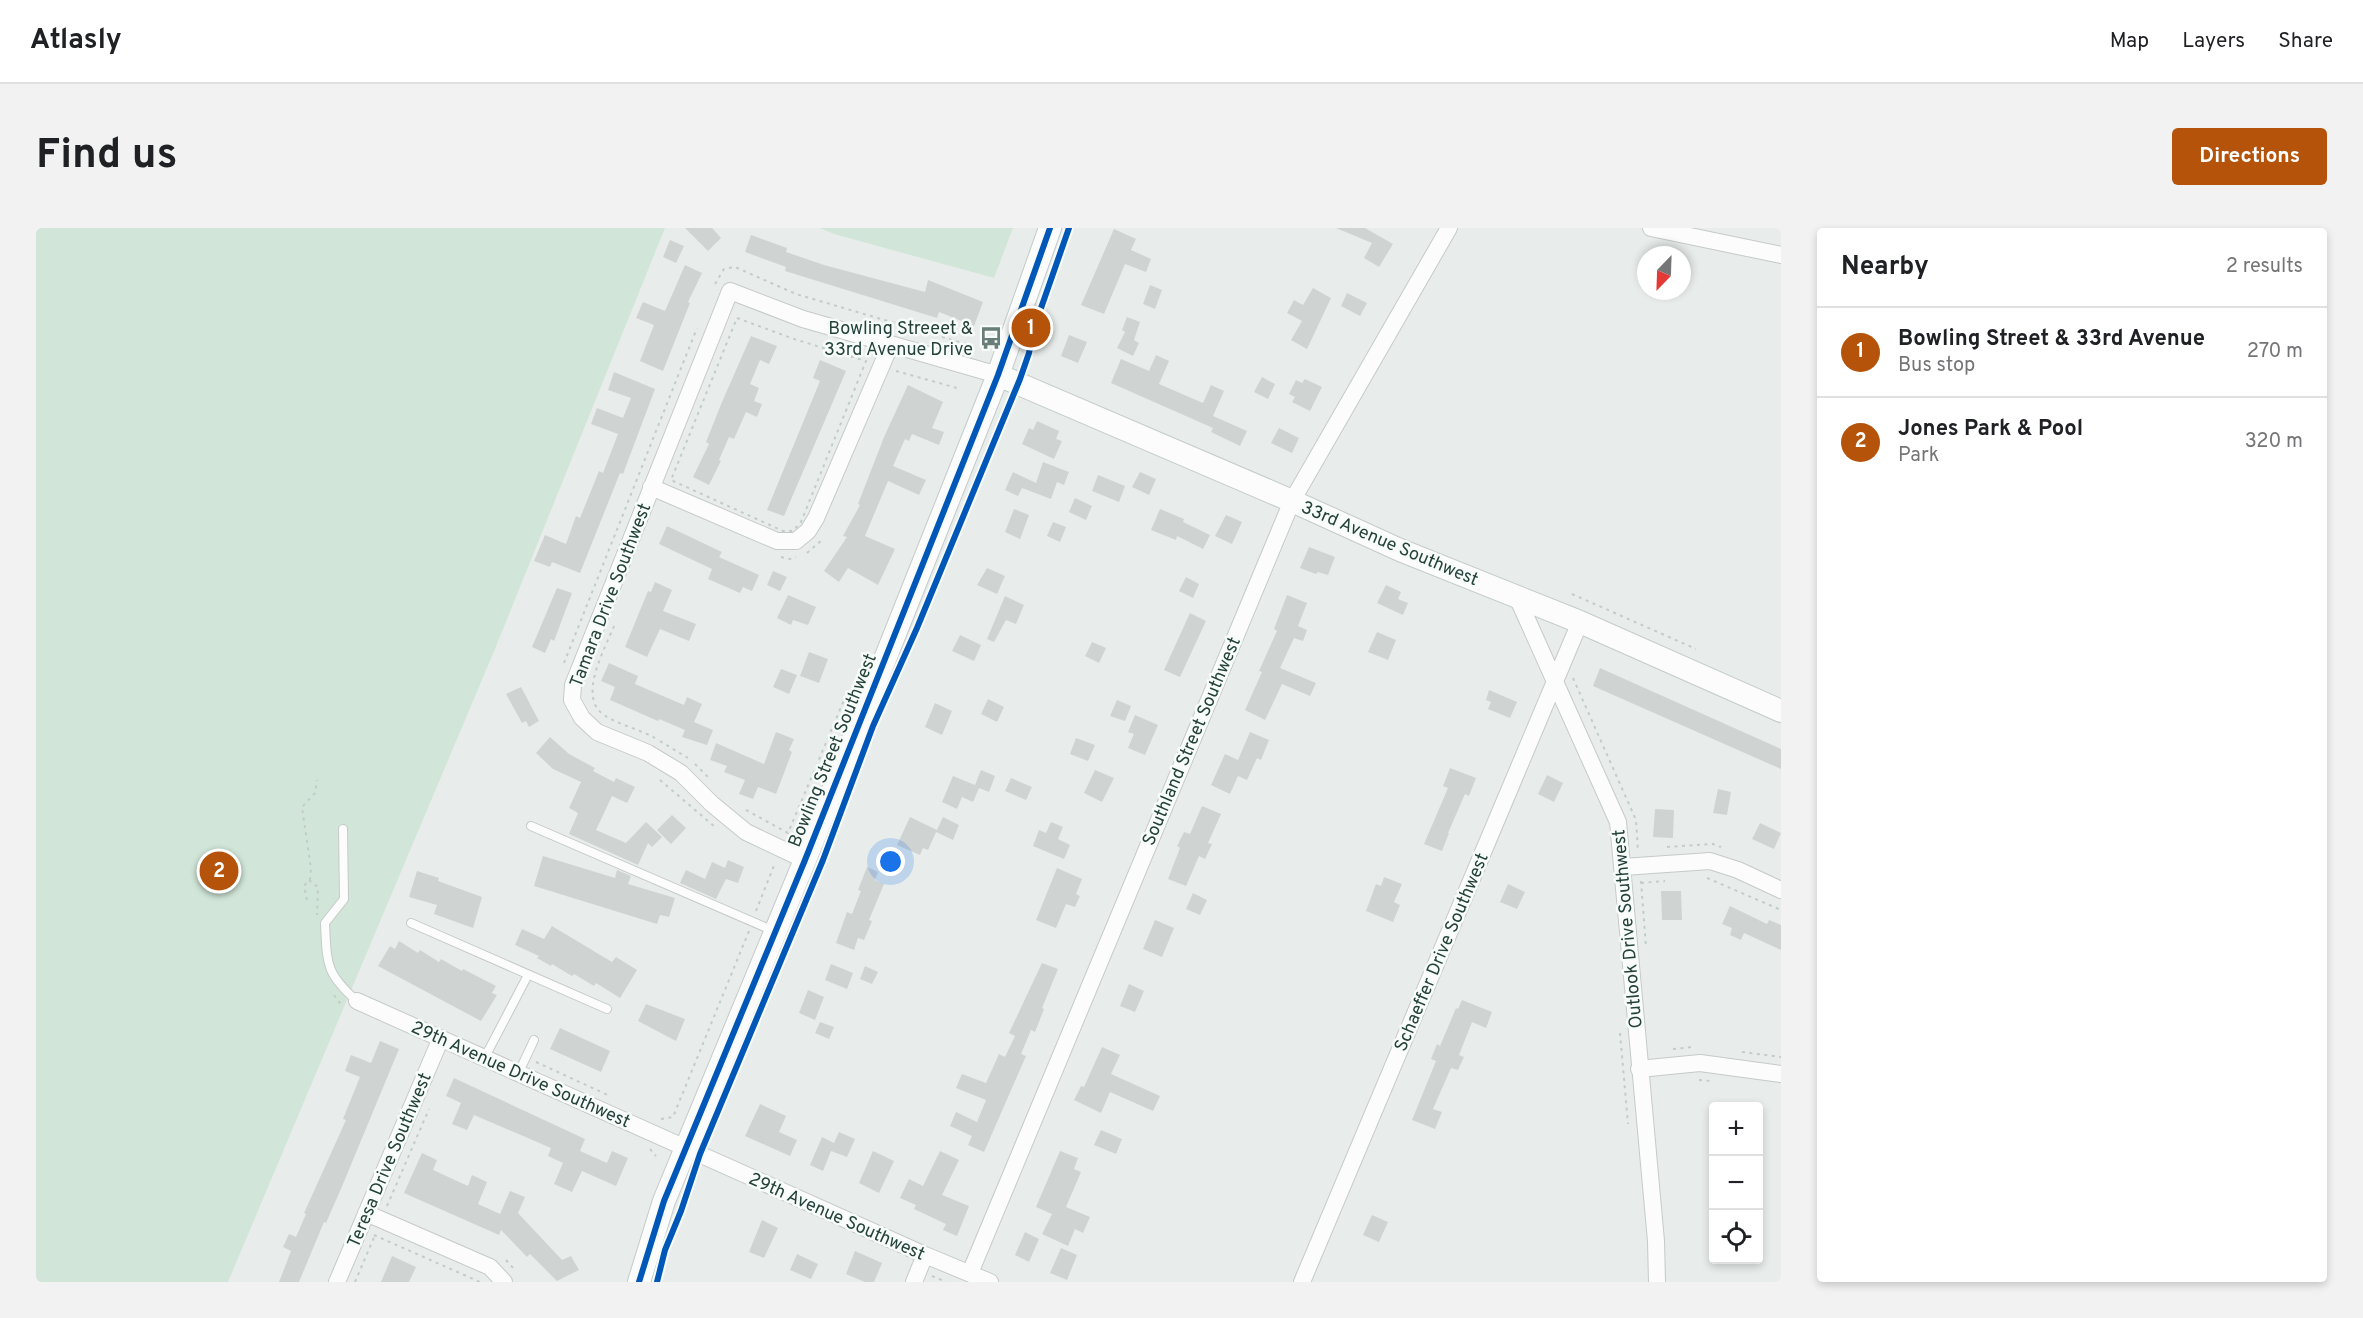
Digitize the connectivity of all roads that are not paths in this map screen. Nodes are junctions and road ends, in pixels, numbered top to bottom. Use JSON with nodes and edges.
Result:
{"nodes":[{"id":1,"x":1050,"y":228,"type":"edge"},
{"id":2,"x":1449,"y":228,"type":"edge"},
{"id":3,"x":1651,"y":228,"type":"edge"},
{"id":4,"x":1781,"y":255,"type":"edge"},
{"id":5,"x":890,"y":346,"type":"junction"},
{"id":6,"x":998,"y":375,"type":"junction"},
{"id":7,"x":651,"y":488,"type":"junction"},
{"id":8,"x":1292,"y":501,"type":"junction"},
{"id":9,"x":1517,"y":597,"type":"junction"},
{"id":10,"x":1580,"y":622,"type":"junction"},
{"id":11,"x":1555,"y":680,"type":"junction"},
{"id":12,"x":1781,"y":711,"type":"edge"},
{"id":13,"x":531,"y":826,"type":"dead end"},
{"id":14,"x":343,"y":829,"type":"dead end"},
{"id":15,"x":805,"y":860,"type":"junction"},
{"id":16,"x":1623,"y":867,"type":"junction"},
{"id":17,"x":1781,"y":890,"type":"edge"},
{"id":18,"x":411,"y":923,"type":"dead end"},
{"id":19,"x":775,"y":931,"type":"junction"},
{"id":20,"x":528,"y":975,"type":"junction"},
{"id":21,"x":357,"y":1001,"type":"joint"},
{"id":22,"x":607,"y":1009,"type":"dead end"},
{"id":23,"x":441,"y":1038,"type":"junction"},
{"id":24,"x":534,"y":1040,"type":"dead end"},
{"id":25,"x":485,"y":1057,"type":"junction"},
{"id":26,"x":523,"y":1065,"type":"junction"},
{"id":27,"x":1639,"y":1069,"type":"junction"},
{"id":28,"x":1781,"y":1074,"type":"edge"},
{"id":29,"x":685,"y":1148,"type":"junction"},
{"id":30,"x":366,"y":1213,"type":"junction"},
{"id":31,"x":925,"y":1255,"type":"junction"},
{"id":32,"x":970,"y":1273,"type":"junction"},
{"id":33,"x":337,"y":1282,"type":"edge"},
{"id":34,"x":504,"y":1282,"type":"edge"},
{"id":35,"x":639,"y":1282,"type":"edge"},
{"id":36,"x":914,"y":1282,"type":"edge"},
{"id":37,"x":990,"y":1282,"type":"edge"},
{"id":38,"x":1302,"y":1282,"type":"edge"},
{"id":39,"x":1657,"y":1282,"type":"edge"}],
"edges":[{"from":1,"to":6,"type":"main road","name":"Bowling Street Southwest"},
{"from":2,"to":8,"type":"street","name":"Southland Street Southwest"},
{"from":3,"to":4,"type":"street"},
{"from":5,"to":6,"type":"street"},
{"from":5,"to":7,"type":"street"},
{"from":5,"to":7,"type":"street","name":"Tamara Drive Southwest"},
{"from":6,"to":8,"type":"main road","name":"33rd Avenue Southwest"},
{"from":6,"to":15,"type":"main road","name":"Bowling Street Southwest"},
{"from":7,"to":15,"type":"street","name":"Tamara Drive Southwest"},
{"from":8,"to":9,"type":"main road","name":"33rd Avenue Southwest"},
{"from":8,"to":32,"type":"street","name":"Southland Street Southwest"},
{"from":9,"to":10,"type":"main road","name":"33rd Avenue Southwest"},
{"from":9,"to":11,"type":"street","name":"Outlook Drive Southwest"},
{"from":10,"to":11,"type":"street","name":"Schaeffer Drive Southwest"},
{"from":10,"to":12,"type":"main road","name":"33rd Avenue Southwest"},
{"from":11,"to":16,"type":"street","name":"Outlook Drive Southwest"},
{"from":11,"to":38,"type":"street","name":"Schaeffer Drive Southwest"},
{"from":13,"to":19,"type":"lane"},
{"from":14,"to":21,"type":"lane"},
{"from":15,"to":19,"type":"main road","name":"Bowling Street Southwest"},
{"from":16,"to":17,"type":"street"},
{"from":16,"to":27,"type":"street","name":"Outlook Drive Southwest"},
{"from":18,"to":20,"type":"lane"},
{"from":19,"to":29,"type":"main road","name":"Bowling Street Southwest"},
{"from":20,"to":22,"type":"lane"},
{"from":20,"to":25,"type":"lane"},
{"from":21,"to":23,"type":"street","name":"29th Avenue Drive Southwest"},
{"from":23,"to":25,"type":"street","name":"29th Avenue Drive Southwest"},
{"from":23,"to":30,"type":"street","name":"Teresa Drive Southwest"},
{"from":24,"to":26,"type":"lane"},
{"from":25,"to":26,"type":"street","name":"29th Avenue Drive Southwest"},
{"from":26,"to":29,"type":"street","name":"29th Avenue Drive Southwest"},
{"from":27,"to":28,"type":"street"},
{"from":27,"to":39,"type":"street","name":"Outlook Drive Southwest"},
{"from":29,"to":31,"type":"street","name":"29th Avenue Southwest"},
{"from":29,"to":35,"type":"main road","name":"Bowling Street Southwest"},
{"from":30,"to":33,"type":"street","name":"Teresa Drive Southwest"},
{"from":30,"to":34,"type":"street"},
{"from":31,"to":32,"type":"street","name":"29th Avenue Southwest"},
{"from":31,"to":36,"type":"street"},
{"from":32,"to":37,"type":"street","name":"29th Avenue Southwest"}]}
